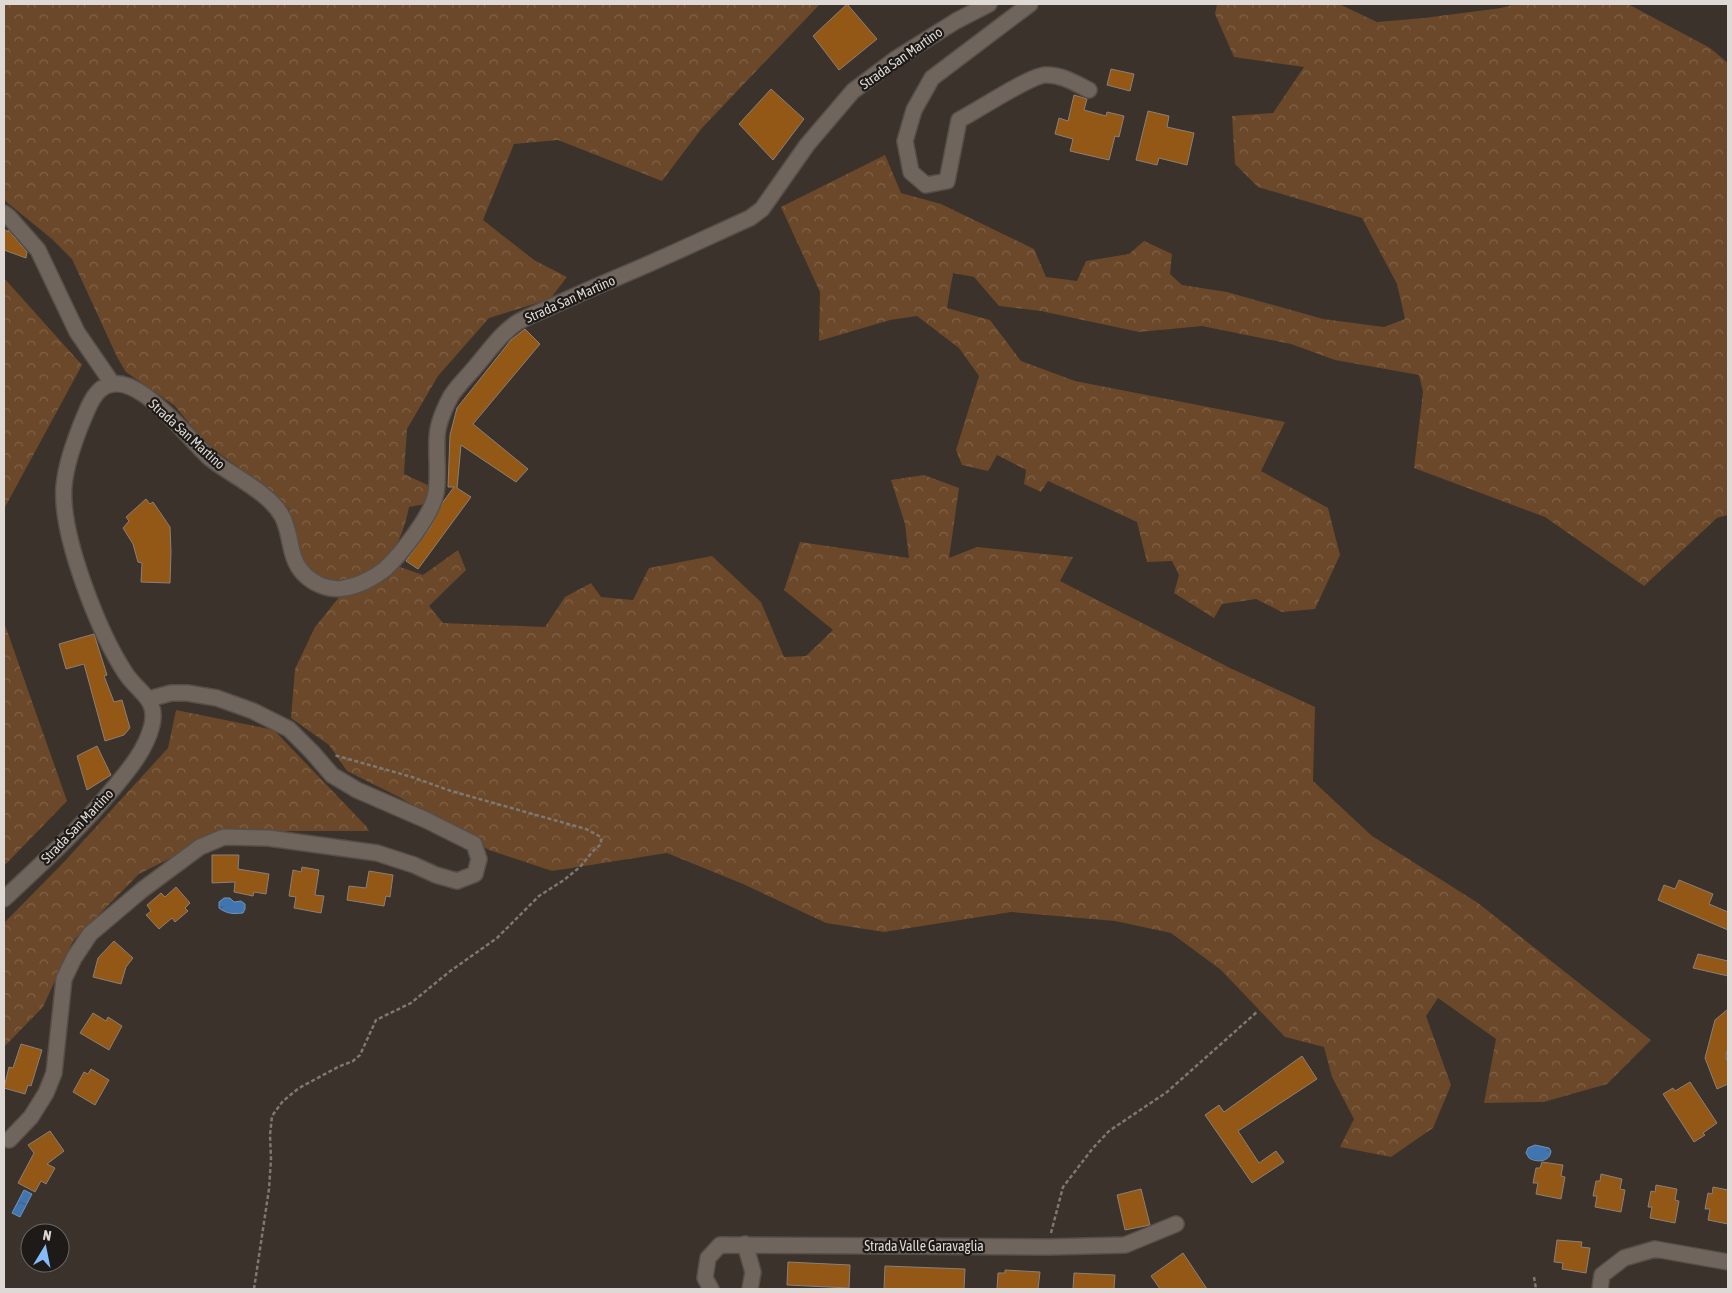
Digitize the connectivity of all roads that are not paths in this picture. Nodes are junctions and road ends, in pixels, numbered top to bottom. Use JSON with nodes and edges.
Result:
{"nodes":[{"id":1,"x":989,"y":4,"type":"edge"},
{"id":2,"x":1030,"y":4,"type":"edge"},
{"id":3,"x":1089,"y":90,"type":"dead end"},
{"id":4,"x":4,"y":213,"type":"edge"},
{"id":5,"x":112,"y":383,"type":"junction"},
{"id":6,"x":149,"y":699,"type":"junction"},
{"id":7,"x":4,"y":899,"type":"edge"},
{"id":8,"x":9,"y":1140,"type":"dead end"},
{"id":9,"x":1176,"y":1224,"type":"dead end"},
{"id":10,"x":746,"y":1244,"type":"junction"},
{"id":11,"x":1728,"y":1262,"type":"edge"},
{"id":12,"x":711,"y":1289,"type":"edge"},
{"id":13,"x":750,"y":1289,"type":"edge"},
{"id":14,"x":1600,"y":1289,"type":"edge"}],
"edges":[{"from":1,"to":5,"type":"street","name":"Strada San Martino"},
{"from":2,"to":3,"type":"street"},
{"from":4,"to":5,"type":"street"},
{"from":5,"to":6,"type":"street"},
{"from":6,"to":7,"type":"street","name":"Strada San Martino"},
{"from":6,"to":8,"type":"street"},
{"from":9,"to":10,"type":"street","name":"Strada Valle Garavaglia"},
{"from":10,"to":12,"type":"street","name":"Strada Valle Garavaglia"},
{"from":10,"to":13,"type":"street"},
{"from":11,"to":14,"type":"street"}]}
